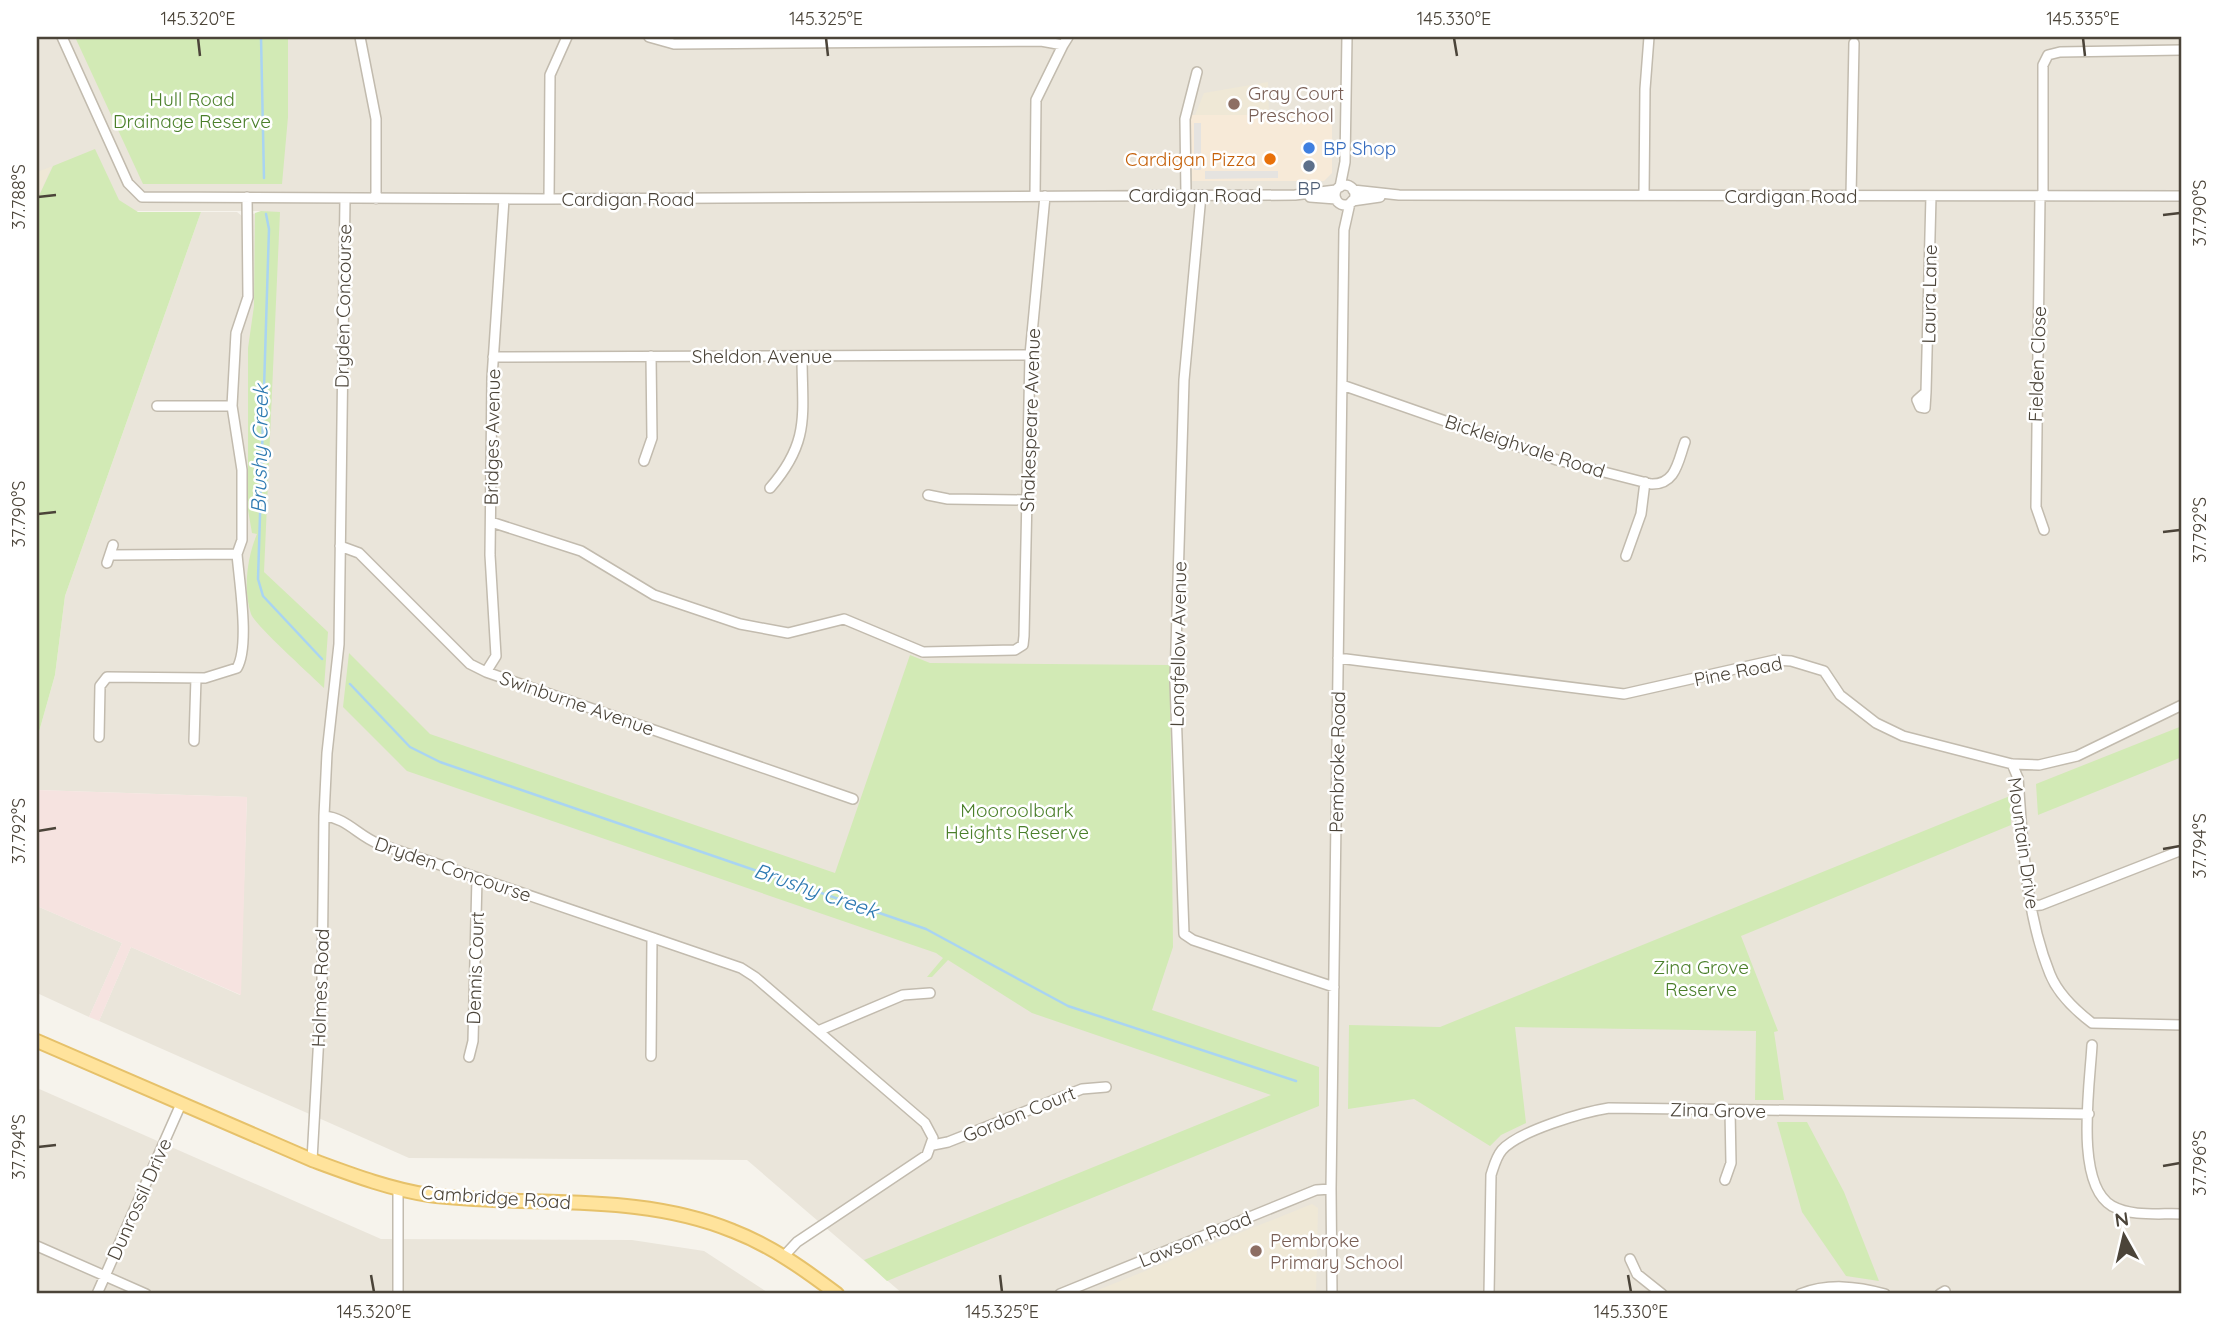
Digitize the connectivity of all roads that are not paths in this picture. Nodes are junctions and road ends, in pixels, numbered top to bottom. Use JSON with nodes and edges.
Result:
{"nodes":[{"id":1,"x":62,"y":37,"type":"edge"},
{"id":2,"x":360,"y":37,"type":"edge"},
{"id":3,"x":567,"y":37,"type":"edge"},
{"id":4,"x":649,"y":37,"type":"edge"},
{"id":5,"x":1347,"y":37,"type":"edge"},
{"id":6,"x":1649,"y":37,"type":"edge"},
{"id":7,"x":943,"y":39,"type":"edge"},
{"id":8,"x":791,"y":40,"type":"edge"},
{"id":9,"x":1065,"y":41,"type":"edge"},
{"id":10,"x":1854,"y":43,"type":"dead end"},
{"id":11,"x":2182,"y":50,"type":"edge"},
{"id":12,"x":1197,"y":72,"type":"dead end"},
{"id":13,"x":1342,"y":193,"type":"junction"},
{"id":14,"x":1185,"y":195,"type":"junction"},
{"id":15,"x":1201,"y":195,"type":"junction"},
{"id":16,"x":1399,"y":195,"type":"junction"},
{"id":17,"x":1644,"y":195,"type":"junction"},
{"id":18,"x":1040,"y":196,"type":"junction"},
{"id":19,"x":1851,"y":196,"type":"junction"},
{"id":20,"x":1931,"y":196,"type":"junction"},
{"id":21,"x":2042,"y":196,"type":"junction"},
{"id":22,"x":2182,"y":196,"type":"edge"},
{"id":23,"x":247,"y":197,"type":"junction"},
{"id":24,"x":345,"y":199,"type":"junction"},
{"id":25,"x":376,"y":199,"type":"junction"},
{"id":26,"x":504,"y":199,"type":"junction"},
{"id":27,"x":549,"y":199,"type":"junction"},
{"id":28,"x":1351,"y":202,"type":"junction"},
{"id":29,"x":1344,"y":230,"type":"junction"},
{"id":30,"x":1030,"y":355,"type":"junction"},
{"id":31,"x":651,"y":356,"type":"junction"},
{"id":32,"x":802,"y":356,"type":"junction"},
{"id":33,"x":494,"y":357,"type":"junction"},
{"id":34,"x":1342,"y":384,"type":"junction"},
{"id":35,"x":1926,"y":392,"type":"dead end"},
{"id":36,"x":157,"y":406,"type":"dead end"},
{"id":37,"x":232,"y":406,"type":"junction"},
{"id":38,"x":1685,"y":442,"type":"dead end"},
{"id":39,"x":644,"y":460,"type":"dead end"},
{"id":40,"x":1645,"y":482,"type":"junction"},
{"id":41,"x":770,"y":488,"type":"dead end"},
{"id":42,"x":928,"y":495,"type":"dead end"},
{"id":43,"x":1027,"y":500,"type":"junction"},
{"id":44,"x":491,"y":522,"type":"junction"},
{"id":45,"x":2044,"y":530,"type":"dead end"},
{"id":46,"x":340,"y":546,"type":"junction"},
{"id":47,"x":111,"y":554,"type":"dead end"},
{"id":48,"x":237,"y":554,"type":"junction"},
{"id":49,"x":1626,"y":556,"type":"dead end"},
{"id":50,"x":1338,"y":658,"type":"junction"},
{"id":51,"x":486,"y":672,"type":"junction"},
{"id":52,"x":196,"y":678,"type":"junction"},
{"id":53,"x":2182,"y":705,"type":"edge"},
{"id":54,"x":99,"y":737,"type":"dead end"},
{"id":55,"x":194,"y":741,"type":"dead end"},
{"id":56,"x":2012,"y":764,"type":"junction"},
{"id":57,"x":853,"y":799,"type":"dead end"},
{"id":58,"x":324,"y":816,"type":"junction"},
{"id":59,"x":2182,"y":850,"type":"edge"},
{"id":60,"x":477,"y":878,"type":"junction"},
{"id":61,"x":2032,"y":905,"type":"junction"},
{"id":62,"x":652,"y":938,"type":"junction"},
{"id":63,"x":1334,"y":987,"type":"junction"},
{"id":64,"x":930,"y":993,"type":"dead end"},
{"id":65,"x":2182,"y":1025,"type":"edge"},
{"id":66,"x":818,"y":1031,"type":"junction"},
{"id":67,"x":37,"y":1041,"type":"edge"},
{"id":68,"x":2092,"y":1045,"type":"dead end"},
{"id":69,"x":651,"y":1056,"type":"dead end"},
{"id":70,"x":469,"y":1057,"type":"dead end"},
{"id":71,"x":1106,"y":1087,"type":"dead end"},
{"id":72,"x":181,"y":1104,"type":"junction"},
{"id":73,"x":1730,"y":1111,"type":"junction"},
{"id":74,"x":2089,"y":1114,"type":"junction"},
{"id":75,"x":933,"y":1145,"type":"junction"},
{"id":76,"x":312,"y":1160,"type":"junction"},
{"id":77,"x":1725,"y":1180,"type":"dead end"},
{"id":78,"x":398,"y":1189,"type":"junction"},
{"id":79,"x":1331,"y":1189,"type":"junction"},
{"id":80,"x":2182,"y":1214,"type":"edge"},
{"id":81,"x":37,"y":1246,"type":"edge"},
{"id":82,"x":784,"y":1256,"type":"junction"},
{"id":83,"x":1630,"y":1259,"type":"dead end"},
{"id":84,"x":105,"y":1276,"type":"junction"},
{"id":85,"x":97,"y":1294,"type":"edge"},
{"id":86,"x":146,"y":1294,"type":"edge"},
{"id":87,"x":398,"y":1294,"type":"edge"},
{"id":88,"x":837,"y":1294,"type":"edge"},
{"id":89,"x":1060,"y":1294,"type":"edge"},
{"id":90,"x":1332,"y":1294,"type":"edge"},
{"id":91,"x":1489,"y":1294,"type":"edge"},
{"id":92,"x":1662,"y":1294,"type":"edge"},
{"id":93,"x":1800,"y":1294,"type":"edge"},
{"id":94,"x":1885,"y":1294,"type":"edge"}],
"edges":[{"from":1,"to":23,"type":"street","name":"Cardigan Road"},
{"from":2,"to":25,"type":"street"},
{"from":3,"to":27,"type":"street"},
{"from":4,"to":8,"type":"street"},
{"from":5,"to":13,"type":"street","name":"Pembroke Road"},
{"from":6,"to":17,"type":"street"},
{"from":7,"to":8,"type":"street"},
{"from":7,"to":9,"type":"street"},
{"from":9,"to":18,"type":"street","name":"Shakespeare Avenue"},
{"from":10,"to":19,"type":"street"},
{"from":11,"to":21,"type":"street","name":"Fielden Close"},
{"from":12,"to":14,"type":"street"},
{"from":13,"to":15,"type":"street","name":"Cardigan Road"},
{"from":13,"to":16,"type":"street","name":"Cardigan Road"},
{"from":13,"to":28,"type":"street","name":"Cardigan Road"},
{"from":13,"to":28,"type":"street","name":"Pembroke Road"},
{"from":13,"to":29,"type":"street","name":"Pembroke Road"},
{"from":14,"to":15,"type":"street","name":"Cardigan Road"},
{"from":14,"to":18,"type":"street","name":"Cardigan Road"},
{"from":15,"to":63,"type":"street","name":"Longfellow Avenue"},
{"from":16,"to":17,"type":"street","name":"Cardigan Road"},
{"from":16,"to":28,"type":"street","name":"Cardigan Road"},
{"from":17,"to":19,"type":"street","name":"Cardigan Road"},
{"from":18,"to":27,"type":"street","name":"Cardigan Road"},
{"from":18,"to":30,"type":"street","name":"Shakespeare Avenue"},
{"from":19,"to":20,"type":"street","name":"Cardigan Road"},
{"from":20,"to":21,"type":"street","name":"Cardigan Road"},
{"from":20,"to":35,"type":"street","name":"Laura Lane"},
{"from":21,"to":22,"type":"street","name":"Cardigan Road"},
{"from":21,"to":45,"type":"street","name":"Fielden Close"},
{"from":23,"to":24,"type":"street","name":"Cardigan Road"},
{"from":23,"to":37,"type":"street"},
{"from":24,"to":25,"type":"street","name":"Cardigan Road"},
{"from":24,"to":46,"type":"street","name":"Dryden Concourse"},
{"from":25,"to":26,"type":"street","name":"Cardigan Road"},
{"from":26,"to":27,"type":"street","name":"Cardigan Road"},
{"from":26,"to":33,"type":"street","name":"Bridges Avenue"},
{"from":28,"to":29,"type":"street","name":"Pembroke Road"},
{"from":29,"to":34,"type":"street","name":"Pembroke Road"},
{"from":30,"to":32,"type":"street","name":"Sheldon Avenue"},
{"from":30,"to":43,"type":"street","name":"Shakespeare Avenue"},
{"from":31,"to":32,"type":"street","name":"Sheldon Avenue"},
{"from":31,"to":33,"type":"street","name":"Sheldon Avenue"},
{"from":31,"to":39,"type":"street"},
{"from":32,"to":41,"type":"street"},
{"from":33,"to":44,"type":"street","name":"Bridges Avenue"},
{"from":34,"to":40,"type":"street","name":"Bickleighvale Road"},
{"from":34,"to":50,"type":"street","name":"Pembroke Road"},
{"from":36,"to":37,"type":"street"},
{"from":37,"to":48,"type":"street"},
{"from":38,"to":40,"type":"street"},
{"from":40,"to":49,"type":"street"},
{"from":42,"to":43,"type":"street"},
{"from":43,"to":44,"type":"street","name":"Shakespeare Avenue"},
{"from":44,"to":51,"type":"street","name":"Bridges Avenue"},
{"from":46,"to":51,"type":"street","name":"Swinburne Avenue"},
{"from":46,"to":58,"type":"street","name":"Dryden Concourse"},
{"from":47,"to":48,"type":"street"},
{"from":48,"to":52,"type":"street"},
{"from":50,"to":56,"type":"street","name":"Pine Road"},
{"from":50,"to":63,"type":"street","name":"Pembroke Road"},
{"from":51,"to":57,"type":"street","name":"Swinburne Avenue"},
{"from":52,"to":54,"type":"street"},
{"from":52,"to":55,"type":"street"},
{"from":53,"to":56,"type":"street","name":"Pine Road"},
{"from":56,"to":61,"type":"street","name":"Mountain Drive"},
{"from":58,"to":60,"type":"street","name":"Dryden Concourse"},
{"from":58,"to":76,"type":"street","name":"Holmes Road"},
{"from":59,"to":61,"type":"street"},
{"from":60,"to":62,"type":"street","name":"Dryden Concourse"},
{"from":60,"to":70,"type":"street","name":"Dennis Court"},
{"from":61,"to":65,"type":"street","name":"Mountain Drive"},
{"from":62,"to":66,"type":"street","name":"Dryden Concourse"},
{"from":62,"to":69,"type":"street"},
{"from":63,"to":79,"type":"street","name":"Pembroke Road"},
{"from":64,"to":66,"type":"street"},
{"from":66,"to":75,"type":"street","name":"Dryden Concourse"},
{"from":67,"to":72,"type":"main road","name":"Cambridge Road"},
{"from":68,"to":74,"type":"street"},
{"from":71,"to":75,"type":"street","name":"Gordon Court"},
{"from":72,"to":76,"type":"main road","name":"Cambridge Road"},
{"from":72,"to":84,"type":"street","name":"Dunrossil Drive"},
{"from":73,"to":74,"type":"street","name":"Zina Grove"},
{"from":73,"to":77,"type":"street"},
{"from":73,"to":91,"type":"street","name":"Zina Grove"},
{"from":74,"to":80,"type":"street"},
{"from":75,"to":82,"type":"street"},
{"from":76,"to":78,"type":"main road","name":"Cambridge Road"},
{"from":78,"to":82,"type":"main road","name":"Cambridge Road"},
{"from":78,"to":87,"type":"street"},
{"from":79,"to":89,"type":"street","name":"Lawson Road"},
{"from":79,"to":90,"type":"street","name":"Pembroke Road"},
{"from":81,"to":84,"type":"street"},
{"from":82,"to":88,"type":"main road","name":"Cambridge Road"},
{"from":83,"to":92,"type":"street"},
{"from":84,"to":85,"type":"street","name":"Dunrossil Drive"},
{"from":84,"to":86,"type":"street"},
{"from":93,"to":94,"type":"street"}]}
